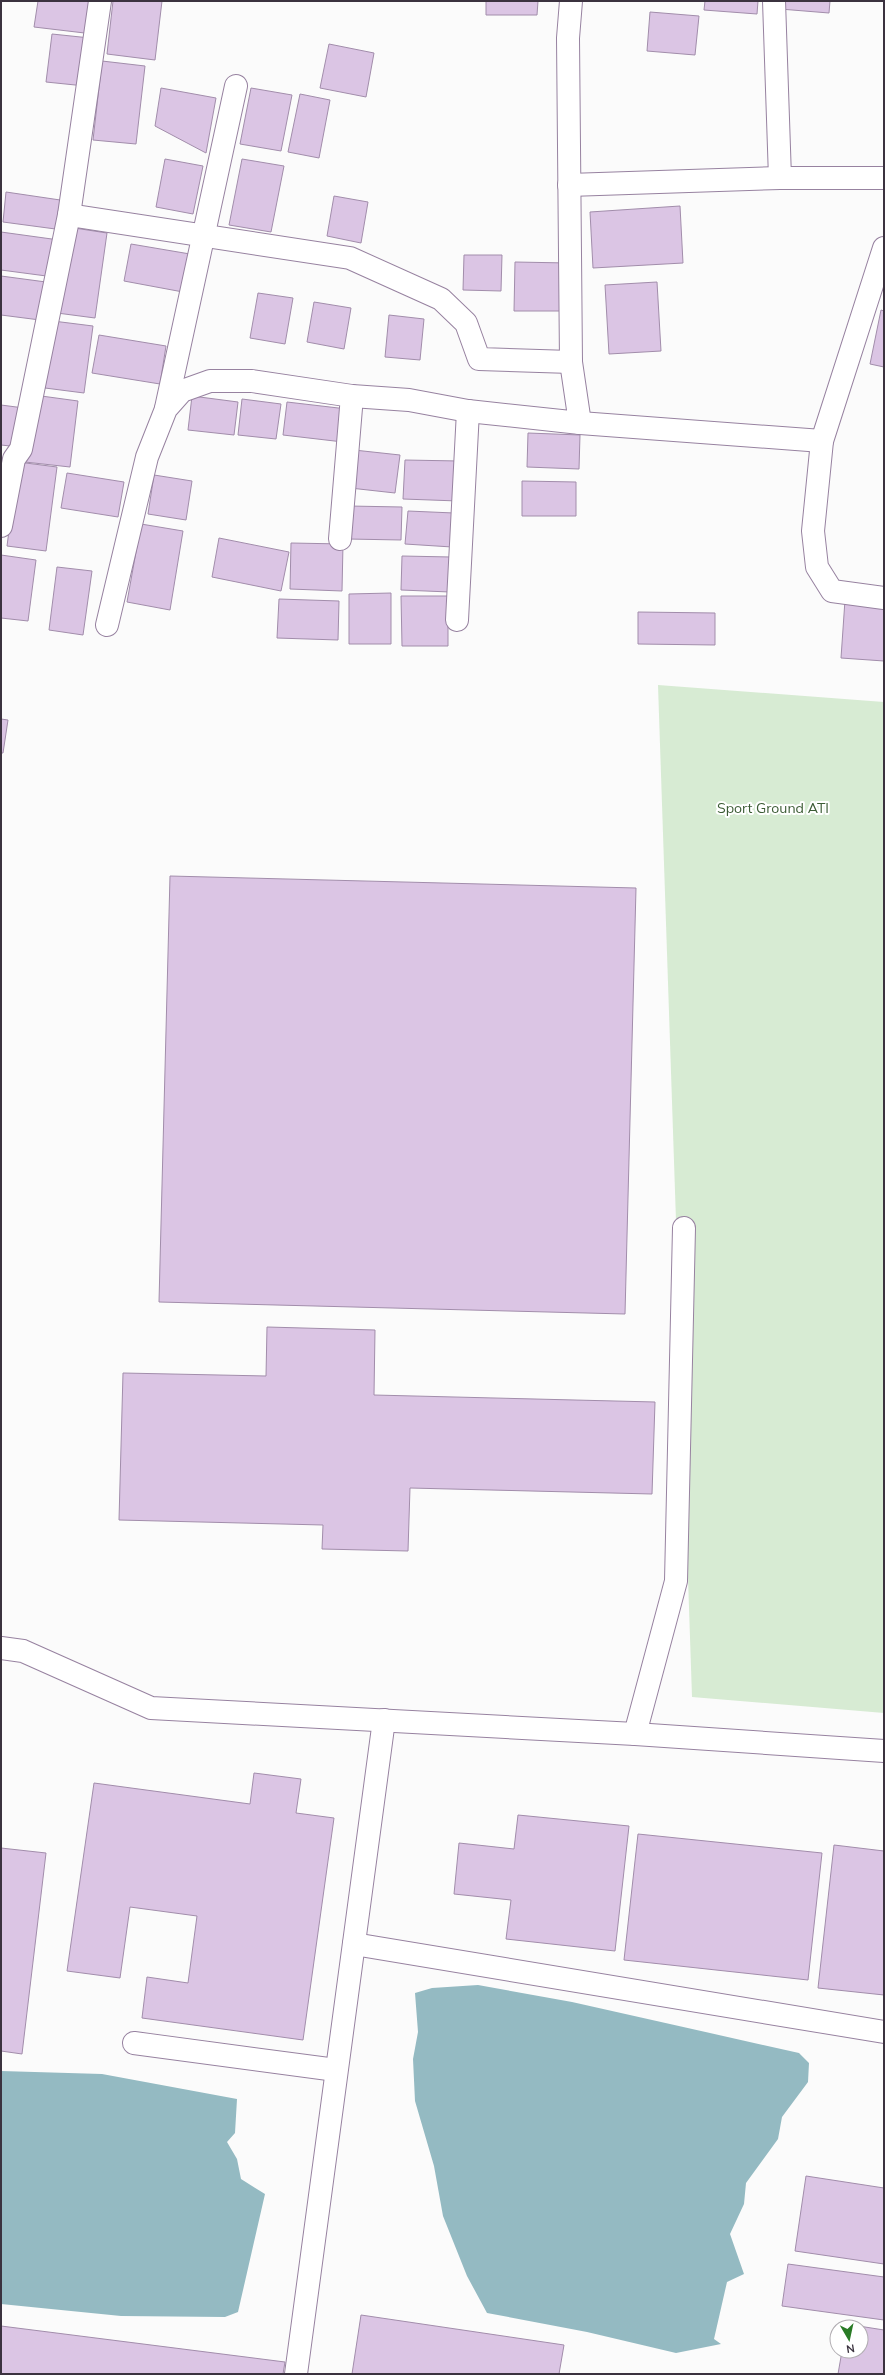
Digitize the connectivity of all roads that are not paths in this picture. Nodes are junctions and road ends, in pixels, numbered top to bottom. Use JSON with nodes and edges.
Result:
{"nodes":[{"id":1,"x":100,"y":1,"type":"edge"},
{"id":2,"x":570,"y":1,"type":"edge"},
{"id":3,"x":774,"y":1,"type":"edge"},
{"id":4,"x":236,"y":86,"type":"dead end"},
{"id":5,"x":780,"y":178,"type":"junction"},
{"id":6,"x":884,"y":178,"type":"edge"},
{"id":7,"x":569,"y":185,"type":"junction"},
{"id":8,"x":70,"y":215,"type":"junction"},
{"id":9,"x":204,"y":236,"type":"junction"},
{"id":10,"x":884,"y":248,"type":"edge"},
{"id":11,"x":571,"y":362,"type":"junction"},
{"id":12,"x":352,"y":396,"type":"junction"},
{"id":13,"x":166,"y":409,"type":"junction"},
{"id":14,"x":468,"y":411,"type":"junction"},
{"id":15,"x":580,"y":423,"type":"junction"},
{"id":16,"x":822,"y":441,"type":"junction"},
{"id":17,"x":1,"y":526,"type":"edge"},
{"id":18,"x":340,"y":540,"type":"dead end"},
{"id":19,"x":884,"y":598,"type":"edge"},
{"id":20,"x":457,"y":620,"type":"dead end"},
{"id":21,"x":107,"y":625,"type":"dead end"},
{"id":22,"x":684,"y":1228,"type":"dead end"},
{"id":23,"x":1,"y":1648,"type":"edge"},
{"id":24,"x":384,"y":1720,"type":"junction"},
{"id":25,"x":635,"y":1734,"type":"junction"},
{"id":26,"x":884,"y":1751,"type":"edge"},
{"id":27,"x":354,"y":1944,"type":"junction"},
{"id":28,"x":884,"y":2032,"type":"edge"},
{"id":29,"x":134,"y":2043,"type":"dead end"},
{"id":30,"x":336,"y":2070,"type":"junction"},
{"id":31,"x":296,"y":2374,"type":"edge"}],
"edges":[{"from":1,"to":8,"type":"street"},
{"from":2,"to":7,"type":"street"},
{"from":3,"to":5,"type":"street"},
{"from":4,"to":9,"type":"street"},
{"from":5,"to":6,"type":"street"},
{"from":5,"to":7,"type":"street"},
{"from":7,"to":11,"type":"street"},
{"from":8,"to":9,"type":"street"},
{"from":8,"to":17,"type":"street"},
{"from":9,"to":11,"type":"street"},
{"from":9,"to":13,"type":"street"},
{"from":10,"to":16,"type":"street"},
{"from":11,"to":15,"type":"street"},
{"from":12,"to":13,"type":"street"},
{"from":12,"to":14,"type":"street"},
{"from":12,"to":18,"type":"street"},
{"from":13,"to":21,"type":"street"},
{"from":14,"to":15,"type":"street"},
{"from":14,"to":20,"type":"street"},
{"from":15,"to":16,"type":"street"},
{"from":16,"to":19,"type":"street"},
{"from":22,"to":25,"type":"street"},
{"from":23,"to":24,"type":"street"},
{"from":24,"to":25,"type":"street"},
{"from":24,"to":27,"type":"street"},
{"from":25,"to":26,"type":"street"},
{"from":27,"to":28,"type":"street"},
{"from":27,"to":30,"type":"street"},
{"from":29,"to":30,"type":"street"},
{"from":30,"to":31,"type":"street"}]}
